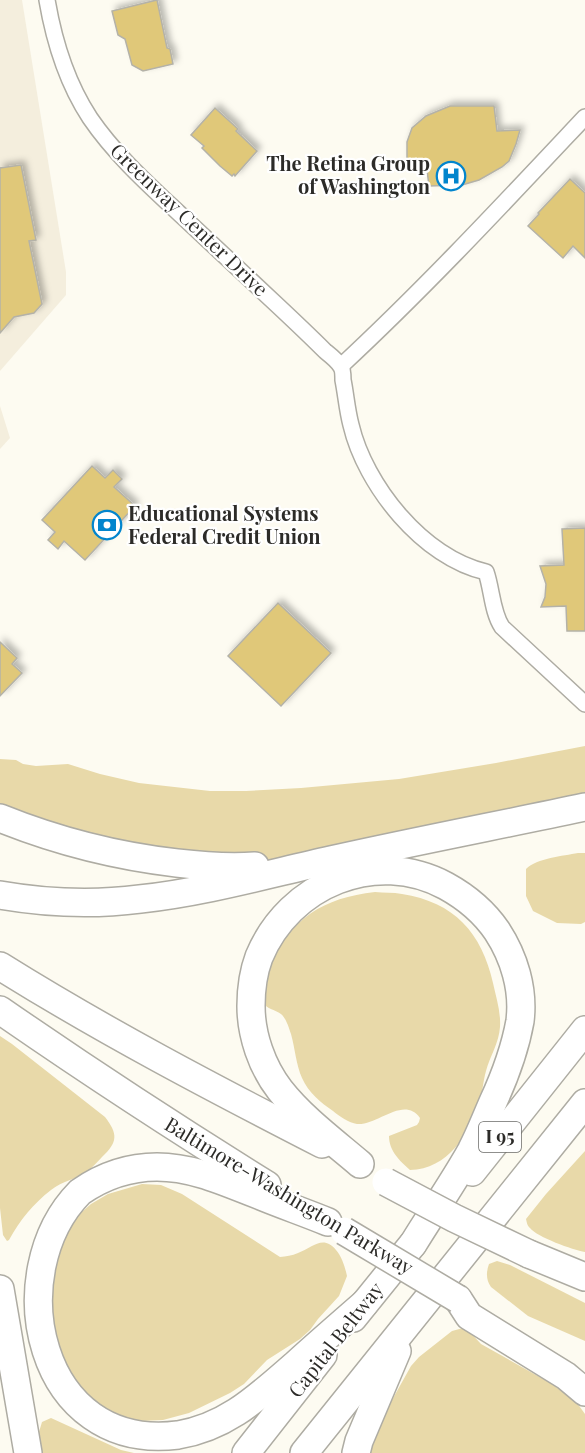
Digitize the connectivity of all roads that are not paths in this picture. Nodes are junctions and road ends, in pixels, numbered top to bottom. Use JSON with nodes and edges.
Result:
{"nodes":[{"id":1,"x":47,"y":0,"type":"edge"},
{"id":2,"x":585,"y":117,"type":"edge"},
{"id":3,"x":341,"y":366,"type":"junction"},
{"id":4,"x":585,"y":704,"type":"edge"},
{"id":5,"x":585,"y":807,"type":"edge"},
{"id":6,"x":0,"y":818,"type":"edge"},
{"id":7,"x":331,"y":860,"type":"junction"},
{"id":8,"x":0,"y":895,"type":"edge"},
{"id":9,"x":0,"y":966,"type":"edge"},
{"id":10,"x":0,"y":1010,"type":"edge"},
{"id":11,"x":585,"y":1030,"type":"edge"},
{"id":12,"x":585,"y":1103,"type":"edge"},
{"id":13,"x":585,"y":1123,"type":"edge"},
{"id":14,"x":360,"y":1164,"type":"junction"},
{"id":15,"x":507,"y":1201,"type":"junction"},
{"id":16,"x":336,"y":1226,"type":"junction"},
{"id":17,"x":413,"y":1244,"type":"junction"},
{"id":18,"x":585,"y":1277,"type":"edge"},
{"id":19,"x":0,"y":1289,"type":"edge"},
{"id":20,"x":458,"y":1299,"type":"junction"},
{"id":21,"x":364,"y":1304,"type":"junction"},
{"id":22,"x":410,"y":1321,"type":"junction"},
{"id":23,"x":585,"y":1370,"type":"edge"},
{"id":24,"x":585,"y":1392,"type":"edge"},
{"id":25,"x":28,"y":1453,"type":"edge"},
{"id":26,"x":246,"y":1453,"type":"edge"},
{"id":27,"x":304,"y":1453,"type":"edge"},
{"id":28,"x":356,"y":1453,"type":"edge"}],
"edges":[{"from":1,"to":3,"type":"street","name":"Greenway Center Drive"},
{"from":2,"to":3,"type":"street"},
{"from":3,"to":4,"type":"street"},
{"from":5,"to":7,"type":"highway"},
{"from":6,"to":7,"type":"highway"},
{"from":7,"to":8,"type":"highway"},
{"from":9,"to":14,"type":"highway"},
{"from":10,"to":16,"type":"highway","name":"Baltimore-Washington Parkway"},
{"from":11,"to":17,"type":"highway","name":"Capital Beltway","number":"I 95"},
{"from":12,"to":15,"type":"highway","number":"I 95"},
{"from":13,"to":15,"type":"highway"},
{"from":14,"to":17,"type":"highway"},
{"from":14,"to":18,"type":"highway","bridge":true},
{"from":15,"to":22,"type":"highway","number":"I 95"},
{"from":16,"to":20,"type":"highway","name":"Baltimore-Washington Parkway","bridge":true},
{"from":16,"to":21,"type":"highway"},
{"from":17,"to":21,"type":"highway","name":"Capital Beltway","number":"I 95"},
{"from":19,"to":25,"type":"highway"},
{"from":20,"to":23,"type":"highway","name":"Baltimore-Washington Parkway"},
{"from":20,"to":24,"type":"highway"},
{"from":21,"to":26,"type":"highway","name":"Capital Beltway","number":"I 95"},
{"from":22,"to":27,"type":"highway","number":"I 95"},
{"from":22,"to":28,"type":"highway"}]}
